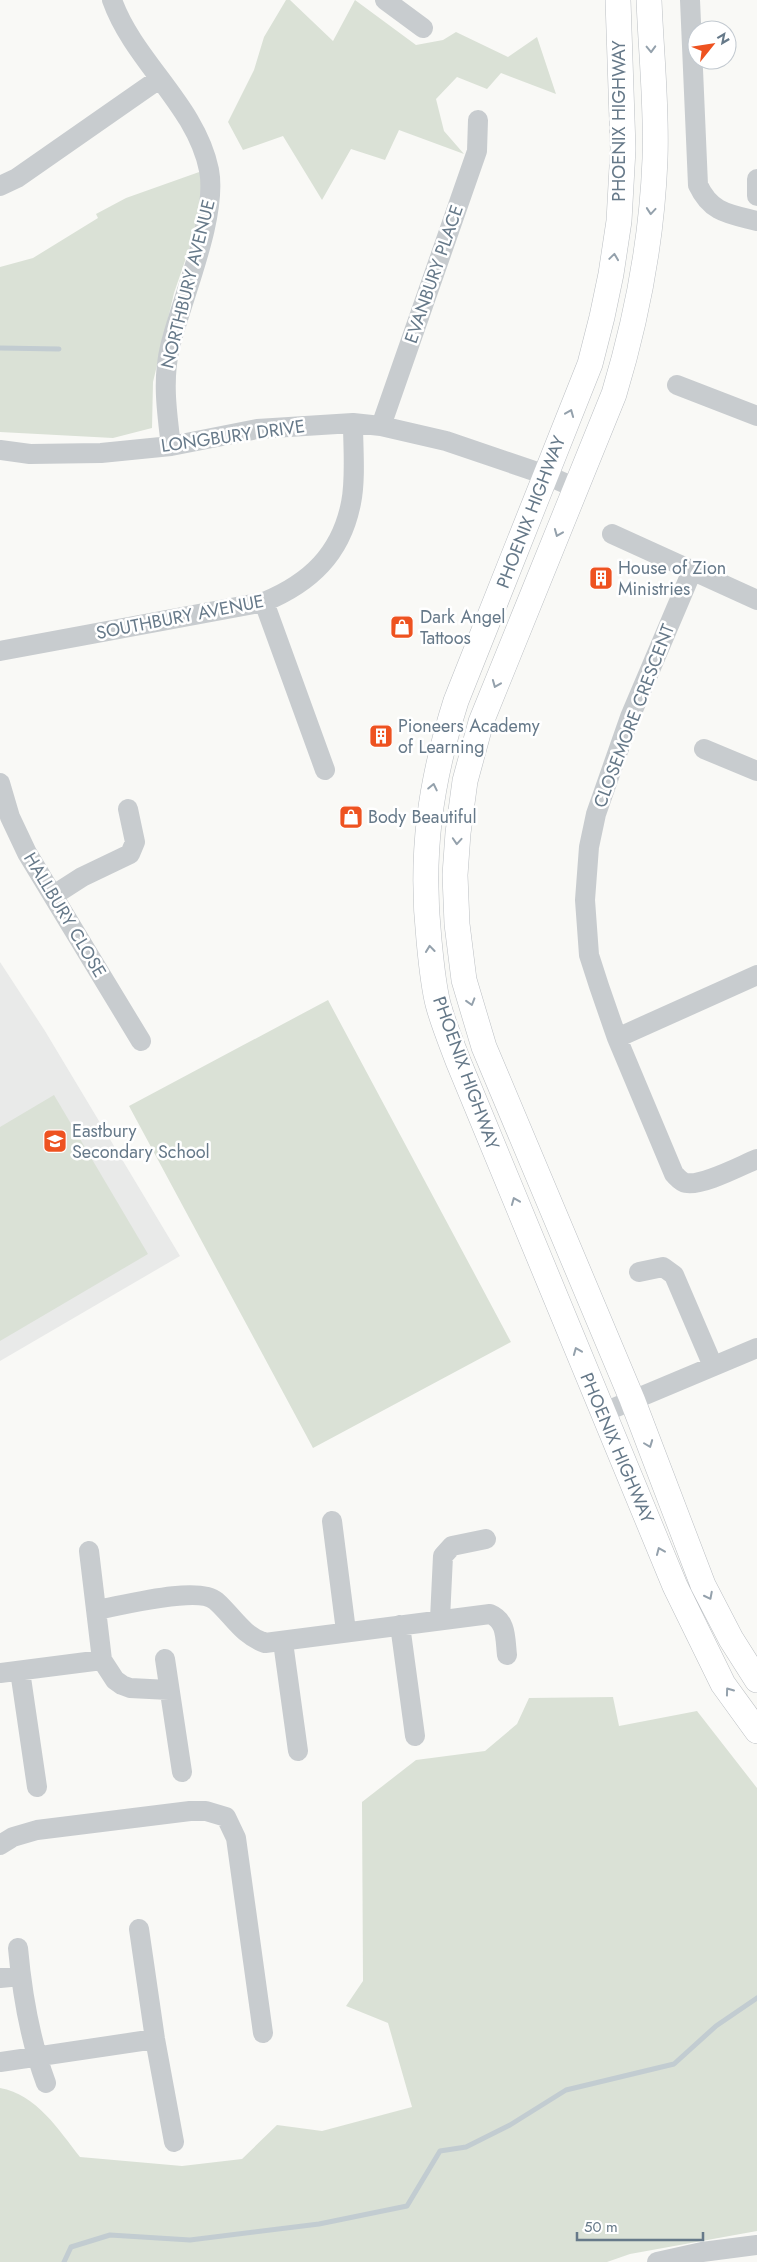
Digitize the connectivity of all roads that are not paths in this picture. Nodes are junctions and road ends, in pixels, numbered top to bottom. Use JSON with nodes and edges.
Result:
{"nodes":[{"id":1,"x":112,"y":0,"type":"edge"},
{"id":2,"x":385,"y":0,"type":"edge"},
{"id":3,"x":618,"y":0,"type":"edge"},
{"id":4,"x":649,"y":0,"type":"edge"},
{"id":5,"x":690,"y":0,"type":"edge"},
{"id":6,"x":423,"y":28,"type":"dead end"},
{"id":7,"x":159,"y":79,"type":"junction"},
{"id":8,"x":478,"y":120,"type":"dead end"},
{"id":9,"x":757,"y":179,"type":"edge"},
{"id":10,"x":0,"y":186,"type":"edge"},
{"id":11,"x":757,"y":196,"type":"edge"},
{"id":12,"x":757,"y":221,"type":"edge"},
{"id":13,"x":677,"y":385,"type":"dead end"},
{"id":14,"x":757,"y":416,"type":"edge"},
{"id":15,"x":353,"y":423,"type":"junction"},
{"id":16,"x":381,"y":426,"type":"junction"},
{"id":17,"x":170,"y":446,"type":"junction"},
{"id":18,"x":0,"y":450,"type":"edge"},
{"id":19,"x":546,"y":475,"type":"junction"},
{"id":20,"x":576,"y":488,"type":"junction"},
{"id":21,"x":612,"y":534,"type":"dead end"},
{"id":22,"x":692,"y":571,"type":"junction"},
{"id":23,"x":757,"y":600,"type":"edge"},
{"id":24,"x":264,"y":602,"type":"junction"},
{"id":25,"x":0,"y":651,"type":"edge"},
{"id":26,"x":704,"y":749,"type":"dead end"},
{"id":27,"x":325,"y":770,"type":"dead end"},
{"id":28,"x":757,"y":771,"type":"edge"},
{"id":29,"x":0,"y":783,"type":"edge"},
{"id":30,"x":128,"y":809,"type":"dead end"},
{"id":31,"x":54,"y":895,"type":"junction"},
{"id":32,"x":757,"y":976,"type":"edge"},
{"id":33,"x":617,"y":1038,"type":"junction"},
{"id":34,"x":141,"y":1041,"type":"dead end"},
{"id":35,"x":757,"y":1159,"type":"edge"},
{"id":36,"x":639,"y":1272,"type":"dead end"},
{"id":37,"x":757,"y":1348,"type":"edge"},
{"id":38,"x":713,"y":1366,"type":"junction"},
{"id":39,"x":632,"y":1399,"type":"junction"},
{"id":40,"x":602,"y":1413,"type":"junction"},
{"id":41,"x":332,"y":1521,"type":"dead end"},
{"id":42,"x":486,"y":1539,"type":"dead end"},
{"id":43,"x":90,"y":1551,"type":"dead end"},
{"id":44,"x":96,"y":1610,"type":"junction"},
{"id":45,"x":440,"y":1619,"type":"junction"},
{"id":46,"x":400,"y":1625,"type":"junction"},
{"id":47,"x":346,"y":1631,"type":"junction"},
{"id":48,"x":283,"y":1642,"type":"junction"},
{"id":49,"x":507,"y":1655,"type":"dead end"},
{"id":50,"x":165,"y":1659,"type":"dead end"},
{"id":51,"x":102,"y":1660,"type":"junction"},
{"id":52,"x":20,"y":1671,"type":"junction"},
{"id":53,"x":0,"y":1673,"type":"edge"},
{"id":54,"x":757,"y":1680,"type":"edge"},
{"id":55,"x":169,"y":1690,"type":"junction"},
{"id":56,"x":757,"y":1731,"type":"edge"},
{"id":57,"x":415,"y":1736,"type":"dead end"},
{"id":58,"x":298,"y":1750,"type":"dead end"},
{"id":59,"x":182,"y":1772,"type":"dead end"},
{"id":60,"x":37,"y":1787,"type":"dead end"},
{"id":61,"x":0,"y":1845,"type":"edge"},
{"id":62,"x":139,"y":1929,"type":"dead end"},
{"id":63,"x":18,"y":1948,"type":"dead end"},
{"id":64,"x":21,"y":1976,"type":"junction"},
{"id":65,"x":0,"y":1978,"type":"edge"},
{"id":66,"x":263,"y":2033,"type":"dead end"},
{"id":67,"x":155,"y":2040,"type":"junction"},
{"id":68,"x":36,"y":2056,"type":"junction"},
{"id":69,"x":0,"y":2062,"type":"edge"},
{"id":70,"x":46,"y":2083,"type":"dead end"},
{"id":71,"x":174,"y":2142,"type":"dead end"},
{"id":72,"x":757,"y":2246,"type":"edge"},
{"id":73,"x":657,"y":2262,"type":"edge"}],
"edges":[{"from":1,"to":7,"type":"street","name":"NORTHBURY AVENUE"},
{"from":2,"to":6,"type":"street"},
{"from":19,"to":3,"type":"main road","name":"PHOENIX HIGHWAY","one_way":true},
{"from":4,"to":20,"type":"main road","name":"PHOENIX HIGHWAY","one_way":true},
{"from":5,"to":12,"type":"street"},
{"from":7,"to":10,"type":"street"},
{"from":7,"to":17,"type":"street","name":"NORTHBURY AVENUE"},
{"from":8,"to":16,"type":"street","name":"EVANBURY PLACE"},
{"from":9,"to":11,"type":"street"},
{"from":13,"to":14,"type":"street"},
{"from":15,"to":16,"type":"street","name":"LONGBURY DRIVE"},
{"from":15,"to":17,"type":"street","name":"LONGBURY DRIVE"},
{"from":15,"to":24,"type":"street","name":"SOUTHBURY AVENUE"},
{"from":16,"to":19,"type":"street","name":"LONGBURY DRIVE"},
{"from":17,"to":18,"type":"street","name":"LONGBURY DRIVE"},
{"from":19,"to":20,"type":"street","name":"LONGBURY DRIVE"},
{"from":40,"to":19,"type":"main road","name":"PHOENIX HIGHWAY","one_way":true},
{"from":20,"to":39,"type":"main road","name":"PHOENIX HIGHWAY","one_way":true},
{"from":21,"to":22,"type":"street"},
{"from":22,"to":23,"type":"street"},
{"from":22,"to":33,"type":"street","name":"CLOSEMORE CRESCENT"},
{"from":24,"to":25,"type":"street","name":"SOUTHBURY AVENUE"},
{"from":24,"to":27,"type":"street"},
{"from":26,"to":28,"type":"street"},
{"from":29,"to":31,"type":"street","name":"HALLBURY CLOSE"},
{"from":30,"to":31,"type":"street"},
{"from":31,"to":34,"type":"street","name":"HALLBURY CLOSE"},
{"from":32,"to":33,"type":"street"},
{"from":33,"to":35,"type":"street","name":"CLOSEMORE CRESCENT"},
{"from":36,"to":38,"type":"street"},
{"from":37,"to":38,"type":"street"},
{"from":38,"to":39,"type":"street"},
{"from":39,"to":40,"type":"street"},
{"from":39,"to":54,"type":"main road","name":"PHOENIX HIGHWAY","one_way":true},
{"from":56,"to":40,"type":"main road","name":"PHOENIX HIGHWAY","one_way":true},
{"from":41,"to":47,"type":"street"},
{"from":42,"to":45,"type":"street"},
{"from":43,"to":44,"type":"street"},
{"from":44,"to":48,"type":"street"},
{"from":44,"to":51,"type":"street"},
{"from":45,"to":46,"type":"street"},
{"from":45,"to":49,"type":"street"},
{"from":46,"to":47,"type":"street"},
{"from":46,"to":57,"type":"street"},
{"from":47,"to":48,"type":"street"},
{"from":48,"to":58,"type":"street"},
{"from":50,"to":55,"type":"street"},
{"from":51,"to":52,"type":"street"},
{"from":51,"to":55,"type":"street"},
{"from":52,"to":53,"type":"street"},
{"from":52,"to":60,"type":"street"},
{"from":55,"to":59,"type":"street"},
{"from":61,"to":66,"type":"street"},
{"from":62,"to":67,"type":"street"},
{"from":63,"to":64,"type":"street"},
{"from":64,"to":65,"type":"street"},
{"from":64,"to":68,"type":"street"},
{"from":67,"to":68,"type":"street"},
{"from":67,"to":71,"type":"street"},
{"from":68,"to":69,"type":"street"},
{"from":68,"to":70,"type":"street"},
{"from":72,"to":73,"type":"street"}]}
